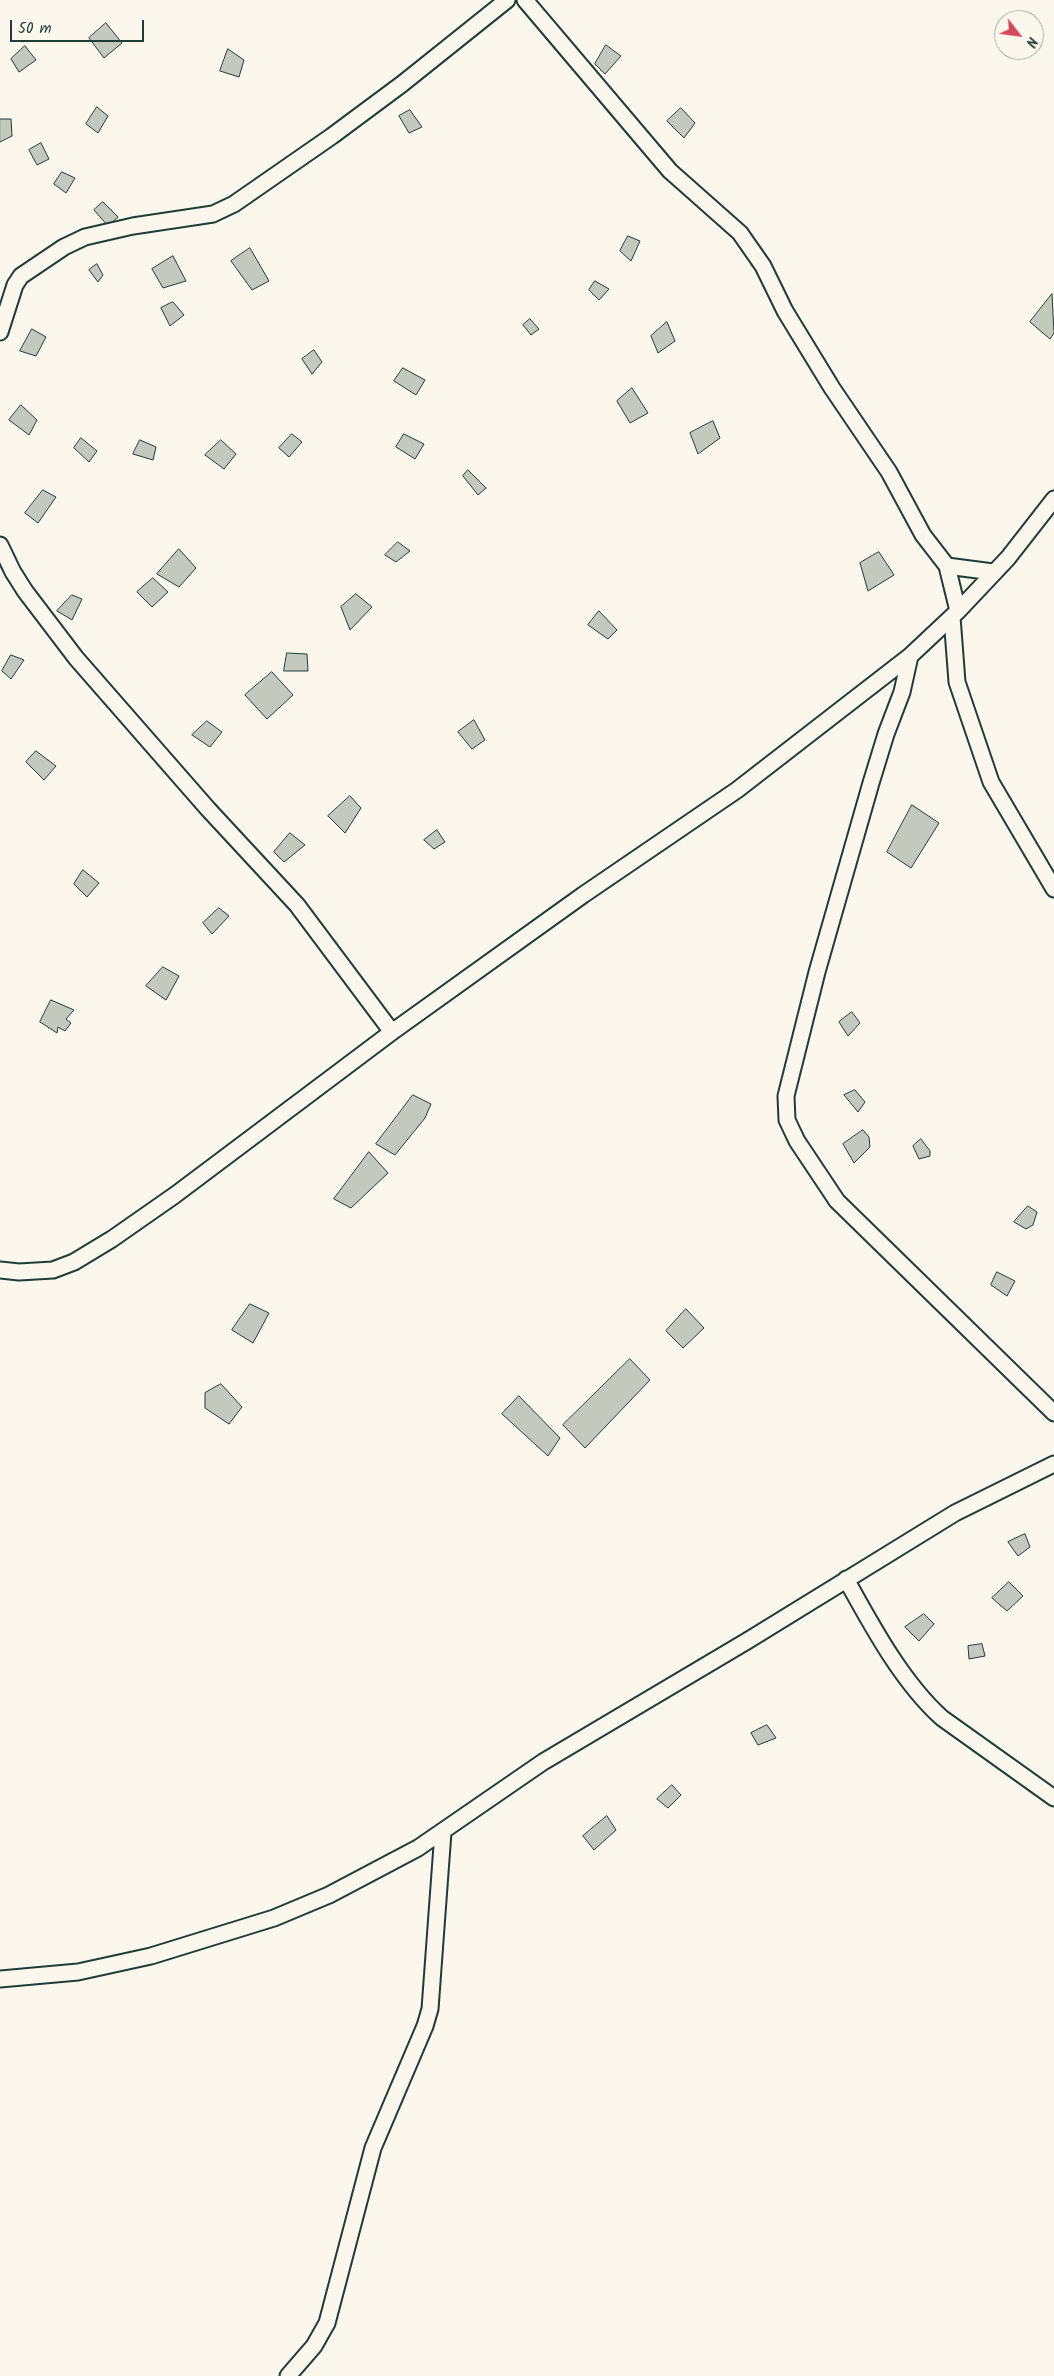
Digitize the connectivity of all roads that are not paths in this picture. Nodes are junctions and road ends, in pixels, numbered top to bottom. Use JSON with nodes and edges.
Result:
{"nodes":[{"id":1,"x":506,"y":0,"type":"edge"},
{"id":2,"x":525,"y":0,"type":"edge"},
{"id":3,"x":0,"y":332,"type":"edge"},
{"id":4,"x":1054,"y":500,"type":"edge"},
{"id":5,"x":0,"y":545,"type":"edge"},
{"id":6,"x":946,"y":566,"type":"junction"},
{"id":7,"x":994,"y":572,"type":"junction"},
{"id":8,"x":955,"y":614,"type":"junction"},
{"id":9,"x":910,"y":656,"type":"junction"},
{"id":10,"x":1054,"y":889,"type":"edge"},
{"id":11,"x":392,"y":1032,"type":"junction"},
{"id":12,"x":0,"y":1270,"type":"edge"},
{"id":13,"x":1054,"y":1414,"type":"edge"},
{"id":14,"x":1054,"y":1464,"type":"edge"},
{"id":15,"x":846,"y":1579,"type":"junction"},
{"id":16,"x":1054,"y":1798,"type":"edge"},
{"id":17,"x":442,"y":1832,"type":"junction"},
{"id":18,"x":0,"y":1979,"type":"edge"},
{"id":19,"x":288,"y":2376,"type":"edge"}],
"edges":[{"from":1,"to":3,"type":"street"},
{"from":2,"to":6,"type":"street"},
{"from":4,"to":7,"type":"street"},
{"from":5,"to":11,"type":"street"},
{"from":6,"to":7,"type":"street"},
{"from":6,"to":8,"type":"street"},
{"from":7,"to":8,"type":"street"},
{"from":8,"to":9,"type":"street"},
{"from":8,"to":10,"type":"street"},
{"from":9,"to":11,"type":"street"},
{"from":9,"to":13,"type":"street"},
{"from":11,"to":12,"type":"street"},
{"from":14,"to":15,"type":"street"},
{"from":15,"to":16,"type":"street"},
{"from":15,"to":17,"type":"street"},
{"from":17,"to":18,"type":"street"},
{"from":17,"to":19,"type":"street"}]}
